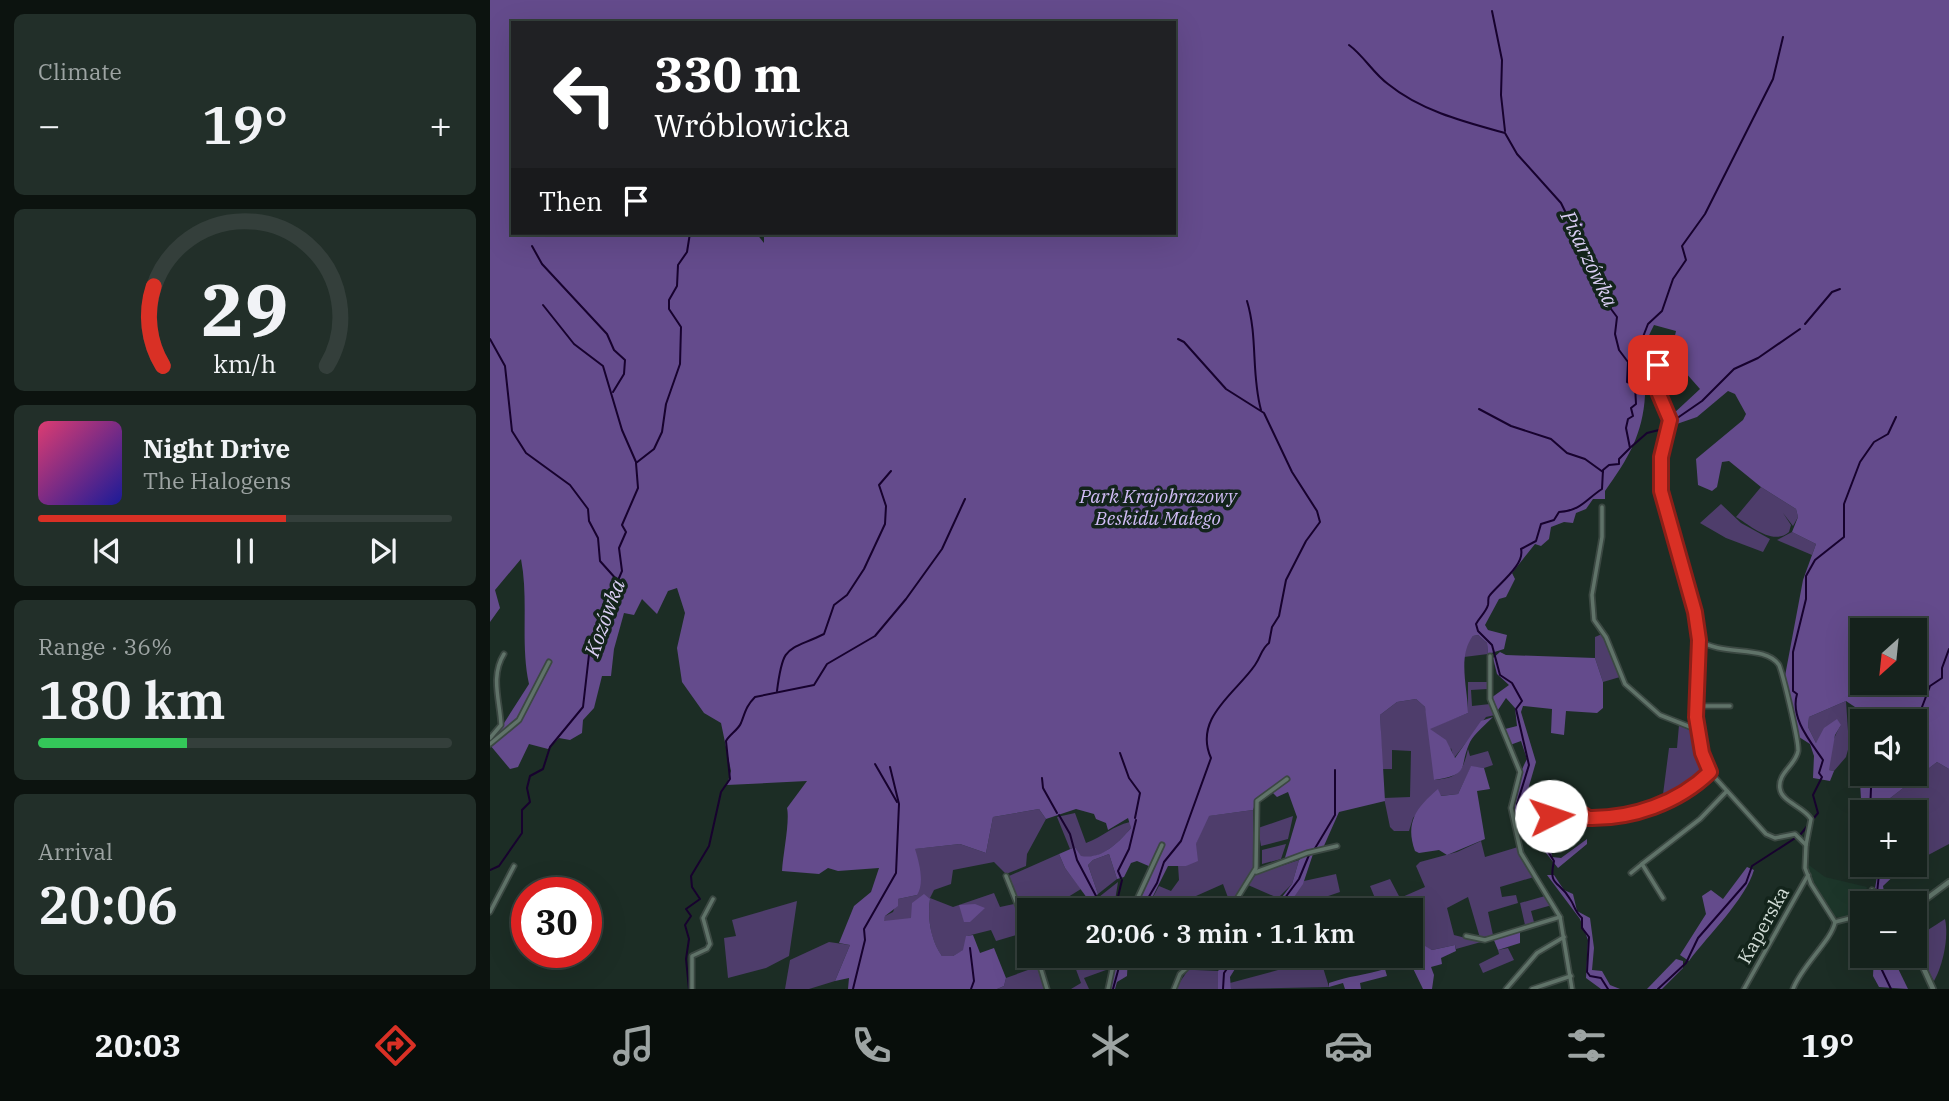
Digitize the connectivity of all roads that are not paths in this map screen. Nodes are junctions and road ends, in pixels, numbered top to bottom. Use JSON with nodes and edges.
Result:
{"nodes":[{"id":1,"x":1660,"y":359,"type":"dead end"},
{"id":2,"x":1602,"y":507,"type":"dead end"},
{"id":3,"x":1699,"y":640,"type":"junction"},
{"id":4,"x":504,"y":654,"type":"dead end"},
{"id":5,"x":1490,"y":656,"type":"dead end"},
{"id":6,"x":548,"y":662,"type":"dead end"},
{"id":7,"x":1696,"y":706,"type":"junction"},
{"id":8,"x":1730,"y":706,"type":"dead end"},
{"id":9,"x":1698,"y":730,"type":"junction"},
{"id":10,"x":490,"y":738,"type":"edge"},
{"id":11,"x":490,"y":744,"type":"edge"},
{"id":12,"x":1710,"y":772,"type":"junction"},
{"id":13,"x":1287,"y":779,"type":"dead end"},
{"id":14,"x":1727,"y":792,"type":"junction"},
{"id":15,"x":1551,"y":828,"type":"dead end"},
{"id":16,"x":1163,"y":845,"type":"dead end"},
{"id":17,"x":1806,"y":845,"type":"junction"},
{"id":18,"x":1337,"y":846,"type":"dead end"},
{"id":19,"x":1642,"y":864,"type":"junction"},
{"id":20,"x":514,"y":866,"type":"dead end"},
{"id":21,"x":1254,"y":873,"type":"junction"},
{"id":22,"x":1631,"y":873,"type":"dead end"},
{"id":23,"x":1808,"y":875,"type":"junction"},
{"id":24,"x":1006,"y":876,"type":"dead end"},
{"id":25,"x":1949,"y":883,"type":"edge"},
{"id":26,"x":1138,"y":898,"type":"edge"},
{"id":27,"x":1239,"y":898,"type":"edge"},
{"id":28,"x":1663,"y":898,"type":"dead end"},
{"id":29,"x":713,"y":899,"type":"dead end"},
{"id":30,"x":1927,"y":899,"type":"edge"},
{"id":31,"x":1017,"y":904,"type":"edge"},
{"id":32,"x":490,"y":912,"type":"edge"},
{"id":33,"x":1560,"y":916,"type":"junction"},
{"id":34,"x":1850,"y":918,"type":"edge"},
{"id":35,"x":1835,"y":922,"type":"junction"},
{"id":36,"x":1466,"y":936,"type":"dead end"},
{"id":37,"x":1564,"y":937,"type":"junction"},
{"id":38,"x":1040,"y":968,"type":"edge"},
{"id":39,"x":1112,"y":968,"type":"edge"},
{"id":40,"x":1187,"y":968,"type":"edge"},
{"id":41,"x":1924,"y":968,"type":"edge"},
{"id":42,"x":1571,"y":976,"type":"junction"},
{"id":43,"x":692,"y":989,"type":"edge"},
{"id":44,"x":1046,"y":989,"type":"edge"},
{"id":45,"x":1108,"y":989,"type":"edge"},
{"id":46,"x":1174,"y":989,"type":"edge"},
{"id":47,"x":1506,"y":989,"type":"edge"},
{"id":48,"x":1532,"y":989,"type":"edge"},
{"id":49,"x":1572,"y":989,"type":"edge"},
{"id":50,"x":1744,"y":989,"type":"edge"},
{"id":51,"x":1793,"y":989,"type":"edge"},
{"id":52,"x":1933,"y":989,"type":"edge"}],
"edges":[{"from":1,"to":3,"type":"street"},
{"from":2,"to":9,"type":"street"},
{"from":3,"to":7,"type":"street"},
{"from":3,"to":17,"type":"street"},
{"from":4,"to":10,"type":"street"},
{"from":5,"to":33,"type":"street"},
{"from":6,"to":11,"type":"street"},
{"from":7,"to":8,"type":"street"},
{"from":7,"to":9,"type":"street"},
{"from":9,"to":12,"type":"street"},
{"from":12,"to":14,"type":"street"},
{"from":12,"to":15,"type":"street"},
{"from":13,"to":21,"type":"street"},
{"from":14,"to":17,"type":"street"},
{"from":14,"to":19,"type":"street"},
{"from":16,"to":26,"type":"street"},
{"from":17,"to":23,"type":"street"},
{"from":18,"to":21,"type":"street"},
{"from":19,"to":22,"type":"street"},
{"from":19,"to":28,"type":"street"},
{"from":20,"to":32,"type":"street"},
{"from":21,"to":27,"type":"street"},
{"from":23,"to":35,"type":"street"},
{"from":23,"to":50,"type":"street","name":"Kaperska"},
{"from":24,"to":31,"type":"street"},
{"from":25,"to":30,"type":"street"},
{"from":29,"to":43,"type":"street"},
{"from":33,"to":36,"type":"street"},
{"from":33,"to":37,"type":"street"},
{"from":34,"to":35,"type":"street"},
{"from":35,"to":51,"type":"street"},
{"from":37,"to":42,"type":"street"},
{"from":37,"to":47,"type":"street"},
{"from":38,"to":44,"type":"street"},
{"from":39,"to":45,"type":"street"},
{"from":40,"to":46,"type":"street"},
{"from":41,"to":52,"type":"street"},
{"from":42,"to":48,"type":"street"},
{"from":42,"to":49,"type":"street"}]}
